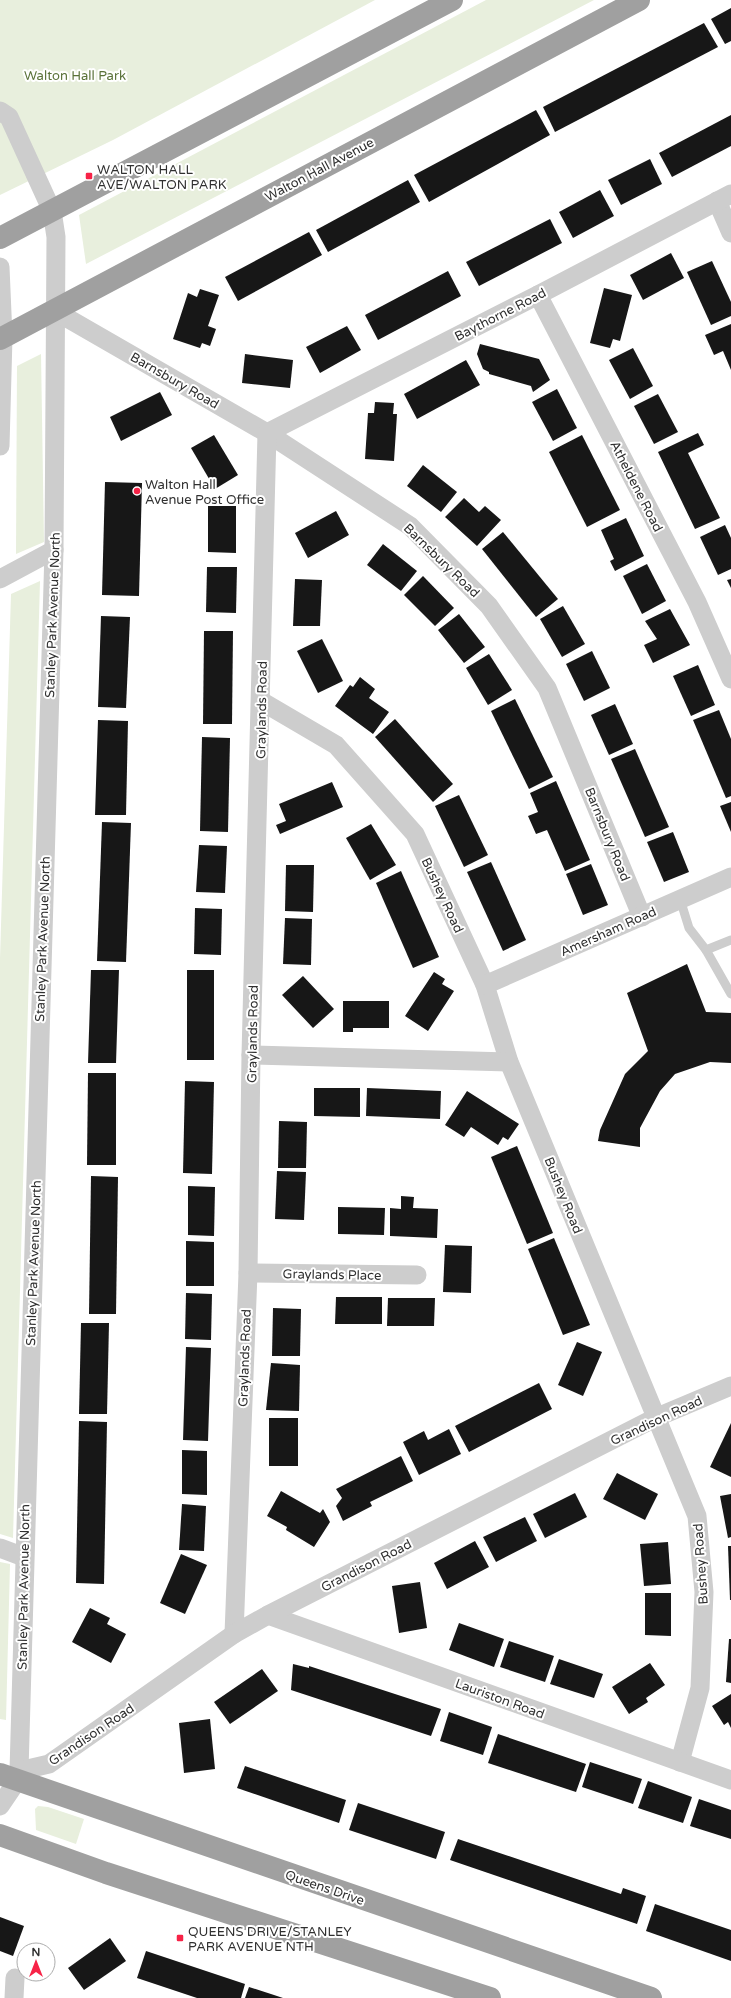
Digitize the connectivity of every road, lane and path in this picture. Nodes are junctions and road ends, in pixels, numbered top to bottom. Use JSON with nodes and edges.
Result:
{"nodes":[{"id":1,"x":452,"y":0,"type":"edge"},
{"id":2,"x":638,"y":0,"type":"edge"},
{"id":3,"x":0,"y":111,"type":"edge"},
{"id":4,"x":724,"y":197,"type":"edge"},
{"id":5,"x":52,"y":211,"type":"junction"},
{"id":6,"x":731,"y":233,"type":"edge"},
{"id":7,"x":0,"y":238,"type":"edge"},
{"id":8,"x":0,"y":267,"type":"edge"},
{"id":9,"x":538,"y":295,"type":"junction"},
{"id":10,"x":55,"y":310,"type":"junction"},
{"id":11,"x":2,"y":338,"type":"edge"},
{"id":12,"x":267,"y":433,"type":"junction"},
{"id":13,"x":0,"y":446,"type":"edge"},
{"id":14,"x":54,"y":550,"type":"junction"},
{"id":15,"x":0,"y":579,"type":"edge"},
{"id":16,"x":731,"y":679,"type":"edge"},
{"id":17,"x":261,"y":700,"type":"junction"},
{"id":18,"x":731,"y":877,"type":"edge"},
{"id":19,"x":680,"y":899,"type":"junction"},
{"id":20,"x":642,"y":917,"type":"junction"},
{"id":21,"x":731,"y":940,"type":"edge"},
{"id":22,"x":706,"y":950,"type":"junction"},
{"id":23,"x":485,"y":985,"type":"junction"},
{"id":24,"x":731,"y":994,"type":"edge"},
{"id":25,"x":251,"y":1055,"type":"junction"},
{"id":26,"x":509,"y":1062,"type":"junction"},
{"id":27,"x":248,"y":1273,"type":"junction"},
{"id":28,"x":417,"y":1275,"type":"dead end"},
{"id":29,"x":731,"y":1386,"type":"edge"},
{"id":30,"x":655,"y":1418,"type":"junction"},
{"id":31,"x":0,"y":1548,"type":"edge"},
{"id":32,"x":24,"y":1557,"type":"junction"},
{"id":33,"x":268,"y":1615,"type":"junction"},
{"id":34,"x":234,"y":1634,"type":"junction"},
{"id":35,"x":680,"y":1762,"type":"junction"},
{"id":36,"x":12,"y":1776,"type":"edge"},
{"id":37,"x":731,"y":1780,"type":"edge"},
{"id":38,"x":0,"y":1806,"type":"edge"},
{"id":39,"x":0,"y":1835,"type":"edge"},
{"id":40,"x":14,"y":1978,"type":"dead end"},
{"id":41,"x":14,"y":1998,"type":"edge"},
{"id":42,"x":490,"y":1998,"type":"edge"},
{"id":43,"x":651,"y":1998,"type":"edge"}],
"edges":[{"from":1,"to":5,"type":"highway"},
{"from":2,"to":10,"type":"highway","name":"Walton Hall Avenue"},
{"from":3,"to":5,"type":"street","name":"Stanley Park Avenue North"},
{"from":4,"to":6,"type":"street"},
{"from":4,"to":9,"type":"street","name":"Baythorne Road"},
{"from":5,"to":7,"type":"highway"},
{"from":5,"to":10,"type":"street","name":"Stanley Park Avenue North"},
{"from":8,"to":11,"type":"street"},
{"from":9,"to":12,"type":"street","name":"Baythorne Road"},
{"from":9,"to":16,"type":"street","name":"Atheldene Road"},
{"from":10,"to":11,"type":"highway","name":"Walton Hall Avenue"},
{"from":10,"to":12,"type":"street","name":"Barnsbury Road"},
{"from":10,"to":14,"type":"street","name":"Stanley Park Avenue North"},
{"from":11,"to":13,"type":"street"},
{"from":12,"to":17,"type":"street","name":"Graylands Road"},
{"from":12,"to":20,"type":"street","name":"Barnsbury Road"},
{"from":14,"to":15,"type":"street"},
{"from":14,"to":32,"type":"street","name":"Stanley Park Avenue North"},
{"from":17,"to":23,"type":"street","name":"Bushey Road"},
{"from":17,"to":25,"type":"street","name":"Graylands Road"},
{"from":18,"to":19,"type":"street","name":"Amersham Road"},
{"from":19,"to":20,"type":"street","name":"Amersham Road"},
{"from":19,"to":22,"type":"lane"},
{"from":20,"to":23,"type":"street","name":"Amersham Road"},
{"from":21,"to":22,"type":"lane"},
{"from":22,"to":24,"type":"lane"},
{"from":23,"to":26,"type":"street","name":"Bushey Road"},
{"from":25,"to":26,"type":"street"},
{"from":25,"to":27,"type":"street","name":"Graylands Road"},
{"from":26,"to":30,"type":"street","name":"Bushey Road"},
{"from":27,"to":28,"type":"street","name":"Graylands Place"},
{"from":27,"to":34,"type":"street","name":"Graylands Road"},
{"from":29,"to":30,"type":"street","name":"Grandison Road"},
{"from":30,"to":33,"type":"street","name":"Grandison Road"},
{"from":30,"to":35,"type":"street","name":"Bushey Road"},
{"from":31,"to":32,"type":"street"},
{"from":32,"to":36,"type":"street","name":"Stanley Park Avenue North"},
{"from":33,"to":34,"type":"street","name":"Grandison Road"},
{"from":33,"to":35,"type":"street","name":"Lauriston Road"},
{"from":34,"to":36,"type":"street","name":"Grandison Road"},
{"from":35,"to":37,"type":"street","name":"Lauriston Road"},
{"from":36,"to":38,"type":"street"},
{"from":36,"to":43,"type":"highway","name":"Queens Drive"},
{"from":39,"to":42,"type":"highway"},
{"from":40,"to":41,"type":"street"}]}
